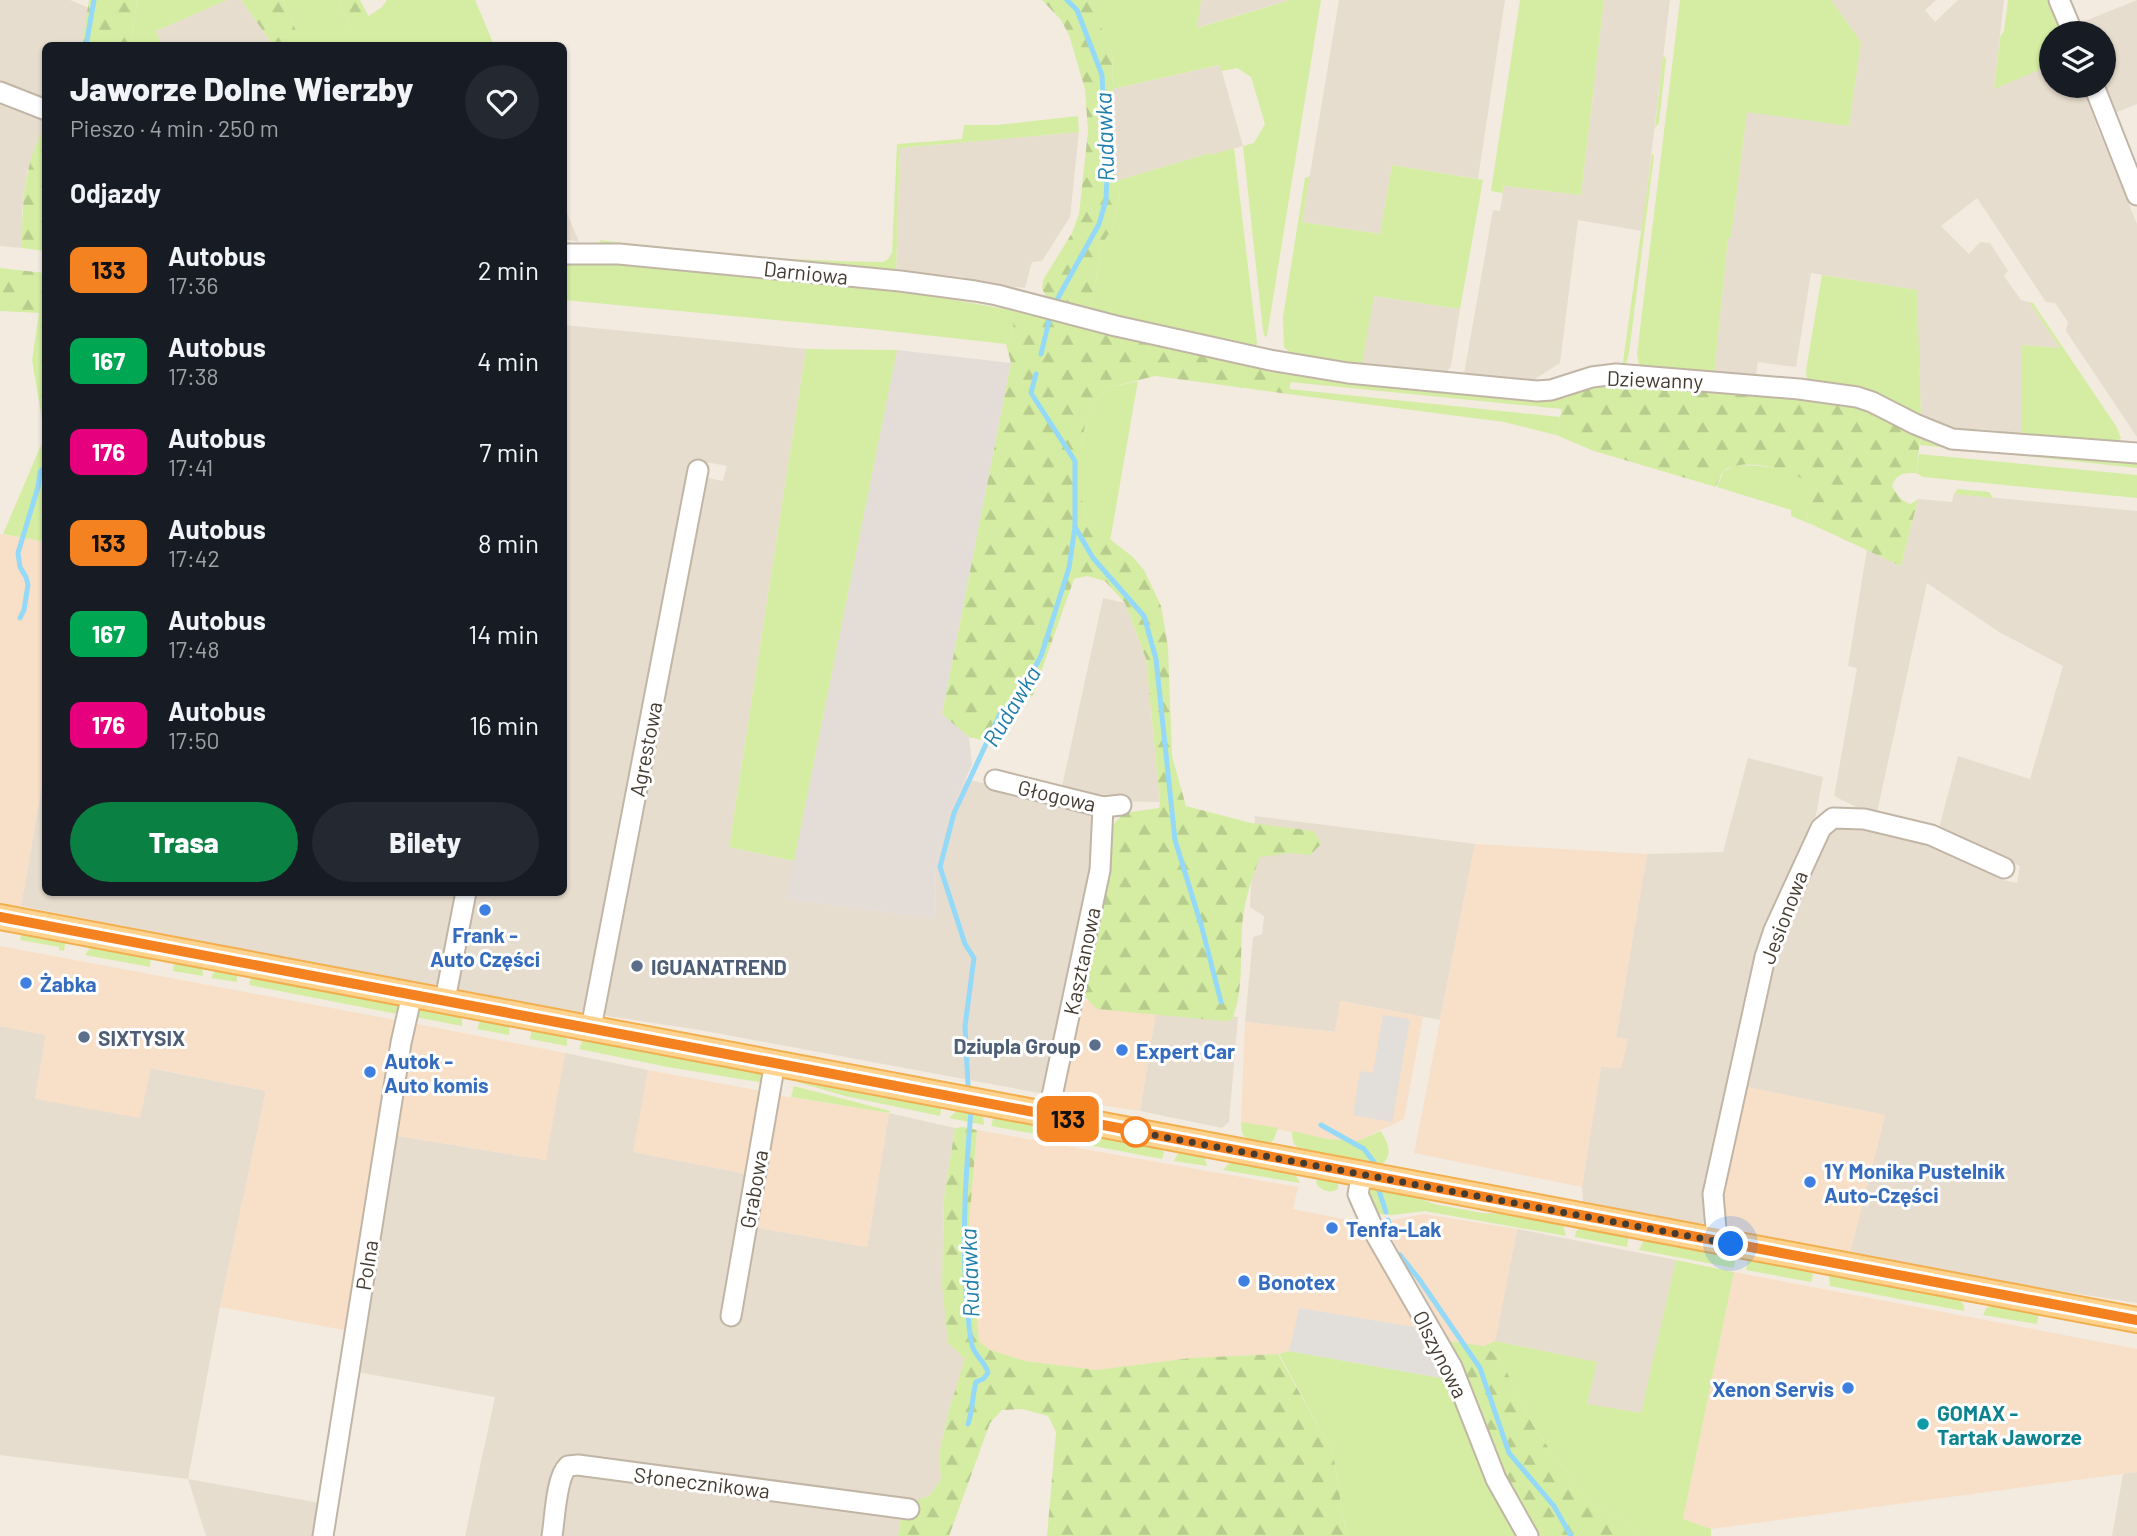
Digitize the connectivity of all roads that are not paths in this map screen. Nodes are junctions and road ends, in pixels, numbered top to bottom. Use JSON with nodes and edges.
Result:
{"nodes":[{"id":1,"x":2059,"y":0,"type":"edge"},
{"id":2,"x":2068,"y":21,"type":"edge"},
{"id":3,"x":0,"y":92,"type":"edge"},
{"id":4,"x":2099,"y":98,"type":"edge"},
{"id":5,"x":42,"y":108,"type":"edge"},
{"id":6,"x":2137,"y":195,"type":"edge"},
{"id":7,"x":567,"y":254,"type":"edge"},
{"id":8,"x":1046,"y":308,"type":"joint"},
{"id":9,"x":2137,"y":453,"type":"edge"},
{"id":10,"x":698,"y":470,"type":"dead end"},
{"id":11,"x":995,"y":780,"type":"dead end"},
{"id":12,"x":1112,"y":806,"type":"joint"},
{"id":13,"x":2004,"y":868,"type":"dead end"},
{"id":14,"x":465,"y":896,"type":"edge"},
{"id":15,"x":0,"y":917,"type":"edge"},
{"id":16,"x":412,"y":994,"type":"junction"},
{"id":17,"x":445,"y":1000,"type":"junction"},
{"id":18,"x":591,"y":1028,"type":"junction"},
{"id":19,"x":775,"y":1062,"type":"junction"},
{"id":20,"x":1048,"y":1115,"type":"junction"},
{"id":21,"x":1362,"y":1173,"type":"junction"},
{"id":22,"x":1717,"y":1241,"type":"junction"},
{"id":23,"x":731,"y":1316,"type":"dead end"},
{"id":24,"x":2137,"y":1320,"type":"edge"},
{"id":25,"x":909,"y":1509,"type":"dead end"},
{"id":26,"x":323,"y":1536,"type":"edge"},
{"id":27,"x":552,"y":1536,"type":"edge"},
{"id":28,"x":1528,"y":1536,"type":"edge"}],
"edges":[{"from":1,"to":2,"type":"street"},
{"from":3,"to":5,"type":"street"},
{"from":4,"to":6,"type":"street"},
{"from":7,"to":8,"type":"street","name":"Darniowa"},
{"from":8,"to":9,"type":"street","name":"Dziewanny"},
{"from":10,"to":18,"type":"street","name":"Agrestowa"},
{"from":11,"to":12,"type":"street","name":"Głogowa"},
{"from":12,"to":20,"type":"street","name":"Kasztanowa"},
{"from":13,"to":22,"type":"street","name":"Jesionowa"},
{"from":14,"to":17,"type":"street"},
{"from":15,"to":16,"type":"main road"},
{"from":16,"to":17,"type":"main road"},
{"from":16,"to":26,"type":"street","name":"Polna"},
{"from":17,"to":18,"type":"main road"},
{"from":18,"to":19,"type":"main road"},
{"from":19,"to":20,"type":"main road"},
{"from":19,"to":23,"type":"street","name":"Grabowa"},
{"from":20,"to":21,"type":"main road"},
{"from":21,"to":22,"type":"main road"},
{"from":21,"to":28,"type":"street","name":"Olszynowa"},
{"from":22,"to":24,"type":"main road"},
{"from":25,"to":27,"type":"street","name":"Słonecznikowa"}]}
